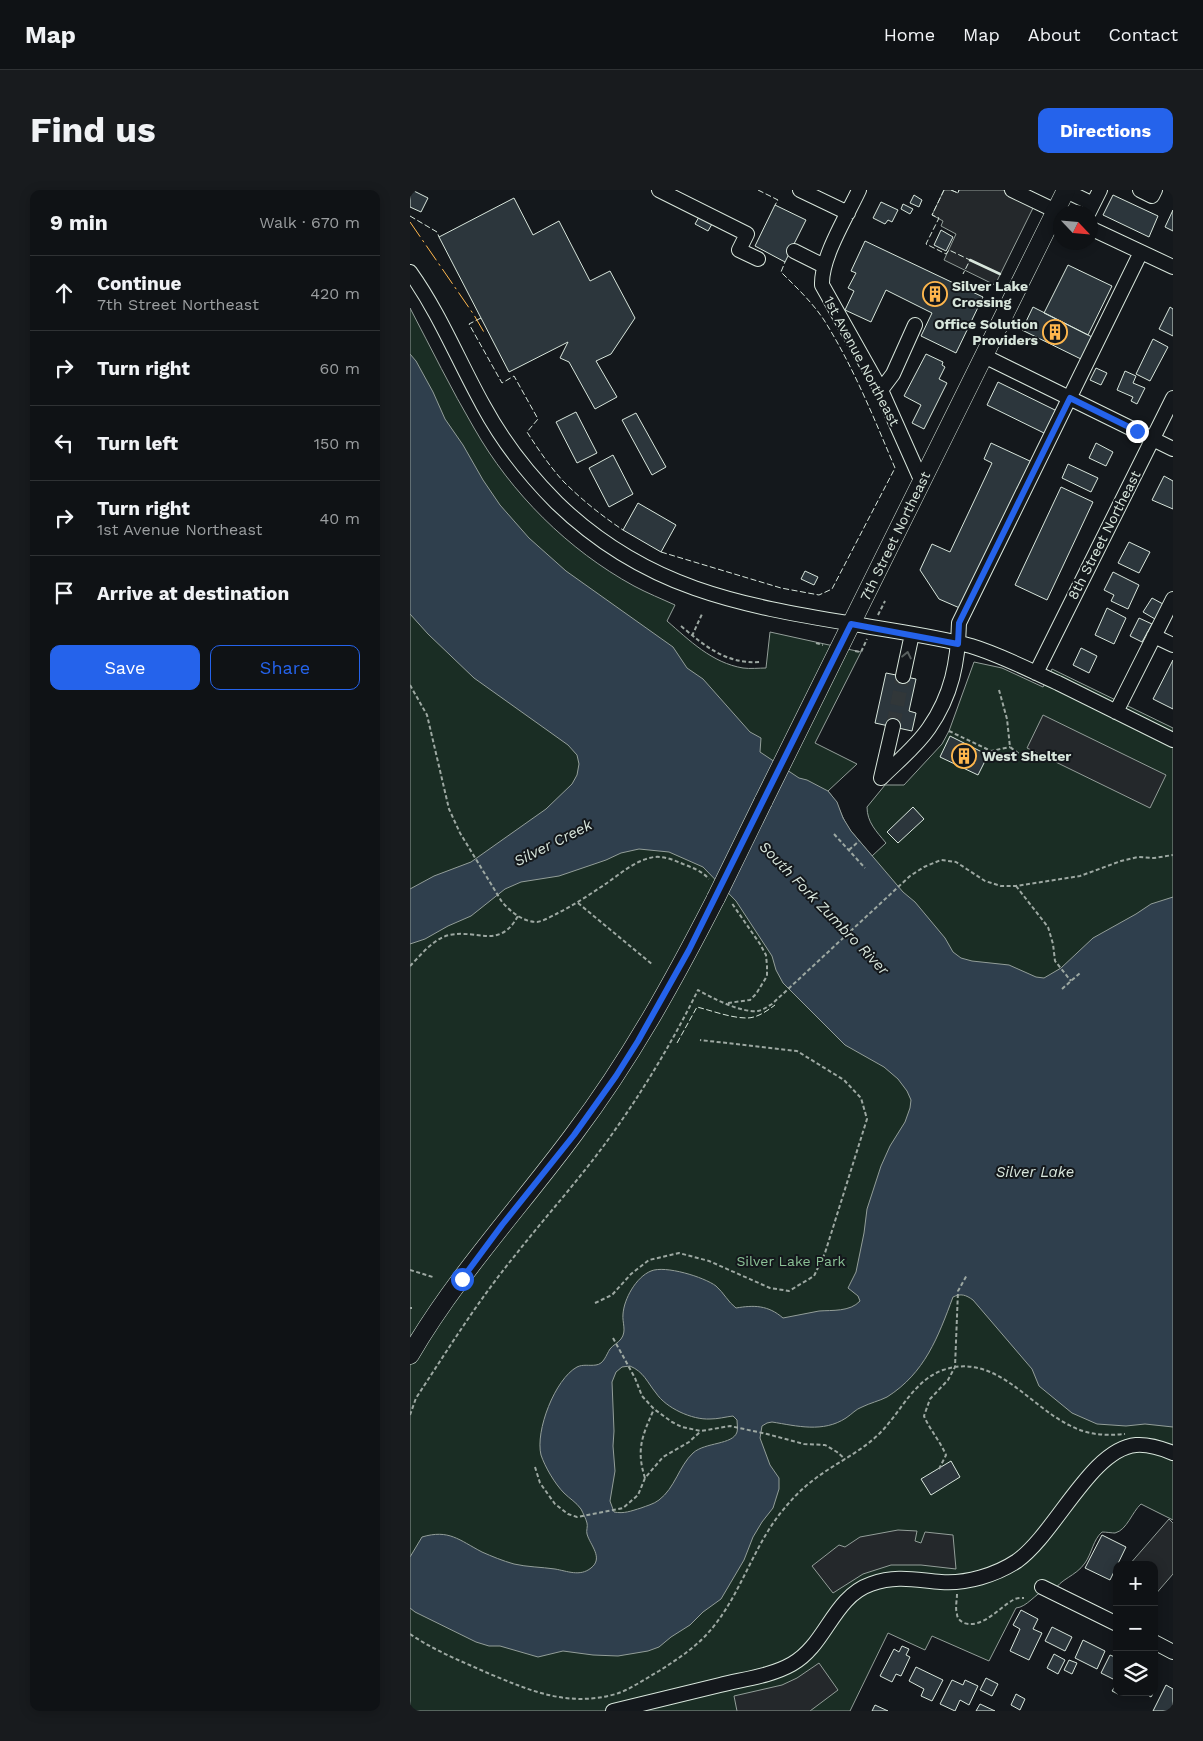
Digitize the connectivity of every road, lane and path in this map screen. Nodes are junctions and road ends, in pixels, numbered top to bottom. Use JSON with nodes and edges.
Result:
{"nodes":[{"id":1,"x":659,"y":190,"type":"edge"},
{"id":2,"x":800,"y":190,"type":"edge"},
{"id":3,"x":859,"y":190,"type":"edge"},
{"id":4,"x":1012,"y":190,"type":"edge"},
{"id":5,"x":1100,"y":190,"type":"edge"},
{"id":6,"x":1140,"y":190,"type":"edge"},
{"id":7,"x":1155,"y":190,"type":"edge"},
{"id":8,"x":1066,"y":191,"type":"edge"},
{"id":9,"x":1061,"y":205,"type":"edge"},
{"id":10,"x":1087,"y":205,"type":"edge"},
{"id":11,"x":1092,"y":205,"type":"edge"},
{"id":12,"x":1053,"y":210,"type":"edge"},
{"id":13,"x":848,"y":213,"type":"junction"},
{"id":14,"x":1053,"y":222,"type":"edge"},
{"id":15,"x":1098,"y":232,"type":"edge"},
{"id":16,"x":794,"y":251,"type":"dead end"},
{"id":17,"x":1141,"y":252,"type":"junction"},
{"id":18,"x":758,"y":259,"type":"dead end"},
{"id":19,"x":824,"y":266,"type":"junction"},
{"id":20,"x":1173,"y":267,"type":"edge"},
{"id":21,"x":410,"y":272,"type":"edge"},
{"id":22,"x":915,"y":325,"type":"dead end"},
{"id":23,"x":984,"y":356,"type":"junction"},
{"id":24,"x":881,"y":390,"type":"junction"},
{"id":25,"x":1070,"y":398,"type":"junction"},
{"id":26,"x":1173,"y":398,"type":"edge"},
{"id":27,"x":1153,"y":439,"type":"junction"},
{"id":28,"x":1173,"y":449,"type":"edge"},
{"id":29,"x":922,"y":482,"type":"junction"},
{"id":30,"x":1173,"y":599,"type":"edge"},
{"id":31,"x":702,"y":614,"type":"dead end"},
{"id":32,"x":851,"y":624,"type":"junction"},
{"id":33,"x":681,"y":626,"type":"dead end"},
{"id":34,"x":912,"y":634,"type":"junction"},
{"id":35,"x":692,"y":636,"type":"junction"},
{"id":36,"x":1154,"y":636,"type":"junction"},
{"id":37,"x":958,"y":644,"type":"junction"},
{"id":38,"x":1173,"y":646,"type":"edge"},
{"id":39,"x":760,"y":662,"type":"dead end"},
{"id":40,"x":1036,"y":673,"type":"junction"},
{"id":41,"x":903,"y":676,"type":"tunnel mouth"},
{"id":42,"x":410,"y":685,"type":"edge"},
{"id":43,"x":999,"y":690,"type":"dead end"},
{"id":44,"x":1116,"y":712,"type":"junction"},
{"id":45,"x":892,"y":726,"type":"tunnel mouth"},
{"id":46,"x":949,"y":732,"type":"dead end"},
{"id":47,"x":1173,"y":740,"type":"edge"},
{"id":48,"x":1010,"y":747,"type":"junction"},
{"id":49,"x":1027,"y":760,"type":"dead end"},
{"id":50,"x":834,"y":834,"type":"dead end"},
{"id":51,"x":859,"y":841,"type":"dead end"},
{"id":52,"x":849,"y":850,"type":"junction"},
{"id":53,"x":1173,"y":855,"type":"edge"},
{"id":54,"x":630,"y":867,"type":"dead end"},
{"id":55,"x":865,"y":868,"type":"dead end"},
{"id":56,"x":1016,"y":886,"type":"junction"},
{"id":57,"x":577,"y":903,"type":"junction"},
{"id":58,"x":518,"y":916,"type":"junction"},
{"id":59,"x":653,"y":965,"type":"dead end"},
{"id":60,"x":410,"y":966,"type":"edge"},
{"id":61,"x":1080,"y":973,"type":"dead end"},
{"id":62,"x":1071,"y":981,"type":"junction"},
{"id":63,"x":762,"y":984,"type":"dead end"},
{"id":64,"x":1062,"y":989,"type":"dead end"},
{"id":65,"x":727,"y":1003,"type":"junction"},
{"id":66,"x":700,"y":1040,"type":"dead end"},
{"id":67,"x":410,"y":1270,"type":"edge"},
{"id":68,"x":967,"y":1274,"type":"dead end"},
{"id":69,"x":432,"y":1277,"type":"dead end"},
{"id":70,"x":595,"y":1303,"type":"dead end"},
{"id":71,"x":614,"y":1338,"type":"dead end"},
{"id":72,"x":410,"y":1355,"type":"edge"},
{"id":73,"x":955,"y":1367,"type":"junction"},
{"id":74,"x":654,"y":1410,"type":"junction"},
{"id":75,"x":410,"y":1414,"type":"edge"},
{"id":76,"x":701,"y":1431,"type":"junction"},
{"id":77,"x":1127,"y":1434,"type":"dead end"},
{"id":78,"x":1173,"y":1452,"type":"edge"},
{"id":79,"x":845,"y":1459,"type":"junction"},
{"id":80,"x":535,"y":1467,"type":"dead end"},
{"id":81,"x":939,"y":1469,"type":"dead end"},
{"id":82,"x":645,"y":1478,"type":"junction"},
{"id":83,"x":957,"y":1582,"type":"junction"},
{"id":84,"x":1042,"y":1587,"type":"dead end"},
{"id":85,"x":1024,"y":1598,"type":"dead end"},
{"id":86,"x":1113,"y":1622,"type":"edge"},
{"id":87,"x":410,"y":1634,"type":"edge"},
{"id":88,"x":1158,"y":1644,"type":"edge"},
{"id":89,"x":1173,"y":1652,"type":"edge"},
{"id":90,"x":613,"y":1711,"type":"edge"}],
"edges":[{"from":1,"to":18,"type":"street"},
{"from":2,"to":13,"type":"street"},
{"from":3,"to":13,"type":"street"},
{"from":4,"to":12,"type":"street"},
{"from":5,"to":11,"type":"street"},
{"from":6,"to":7,"type":"street"},
{"from":8,"to":9,"type":"main road","name":"7th Street Northeast"},
{"from":8,"to":10,"type":"street"},
{"from":13,"to":19,"type":"street"},
{"from":14,"to":23,"type":"main road","name":"7th Street Northeast"},
{"from":15,"to":17,"type":"street"},
{"from":16,"to":19,"type":"street"},
{"from":17,"to":20,"type":"street"},
{"from":17,"to":25,"type":"street"},
{"from":19,"to":24,"type":"street","name":"1st Avenue Northeast"},
{"from":21,"to":32,"type":"street"},
{"from":22,"to":24,"type":"street"},
{"from":23,"to":25,"type":"street"},
{"from":23,"to":29,"type":"main road","name":"7th Street Northeast"},
{"from":24,"to":29,"type":"street","name":"1st Avenue Northeast"},
{"from":25,"to":27,"type":"street"},
{"from":25,"to":37,"type":"street"},
{"from":26,"to":27,"type":"street","name":"8th Street Northeast"},
{"from":27,"to":28,"type":"street"},
{"from":27,"to":40,"type":"street","name":"8th Street Northeast"},
{"from":29,"to":32,"type":"main road","name":"7th Street Northeast"},
{"from":30,"to":36,"type":"street"},
{"from":31,"to":35,"type":"path"},
{"from":32,"to":34,"type":"street"},
{"from":32,"to":72,"type":"main road","name":"7th Street Northeast","bridge":true},
{"from":33,"to":35,"type":"path"},
{"from":34,"to":37,"type":"street"},
{"from":41,"to":34,"type":"street","one_way":true},
{"from":35,"to":39,"type":"path"},
{"from":36,"to":38,"type":"street"},
{"from":36,"to":44,"type":"street"},
{"from":37,"to":40,"type":"street"},
{"from":37,"to":45,"type":"street"},
{"from":40,"to":44,"type":"street"},
{"from":42,"to":58,"type":"path"},
{"from":43,"to":48,"type":"path"},
{"from":44,"to":47,"type":"street"},
{"from":46,"to":48,"type":"path"},
{"from":48,"to":49,"type":"path"},
{"from":50,"to":52,"type":"path"},
{"from":51,"to":52,"type":"path"},
{"from":52,"to":55,"type":"path"},
{"from":53,"to":56,"type":"path"},
{"from":54,"to":57,"type":"path"},
{"from":56,"to":62,"type":"path"},
{"from":56,"to":65,"type":"path"},
{"from":57,"to":58,"type":"path"},
{"from":57,"to":59,"type":"path"},
{"from":58,"to":60,"type":"path"},
{"from":61,"to":62,"type":"path"},
{"from":62,"to":64,"type":"path"},
{"from":63,"to":65,"type":"path"},
{"from":65,"to":75,"type":"path"},
{"from":66,"to":70,"type":"path"},
{"from":67,"to":69,"type":"path"},
{"from":68,"to":73,"type":"path"},
{"from":71,"to":74,"type":"path"},
{"from":73,"to":77,"type":"path"},
{"from":73,"to":79,"type":"path"},
{"from":73,"to":81,"type":"path"},
{"from":74,"to":76,"type":"path"},
{"from":74,"to":82,"type":"path"},
{"from":76,"to":79,"type":"path"},
{"from":76,"to":82,"type":"path"},
{"from":78,"to":83,"type":"street"},
{"from":79,"to":87,"type":"path"},
{"from":80,"to":82,"type":"path"},
{"from":83,"to":85,"type":"path"},
{"from":83,"to":90,"type":"street"},
{"from":84,"to":86,"type":"street"},
{"from":88,"to":89,"type":"street"}]}
